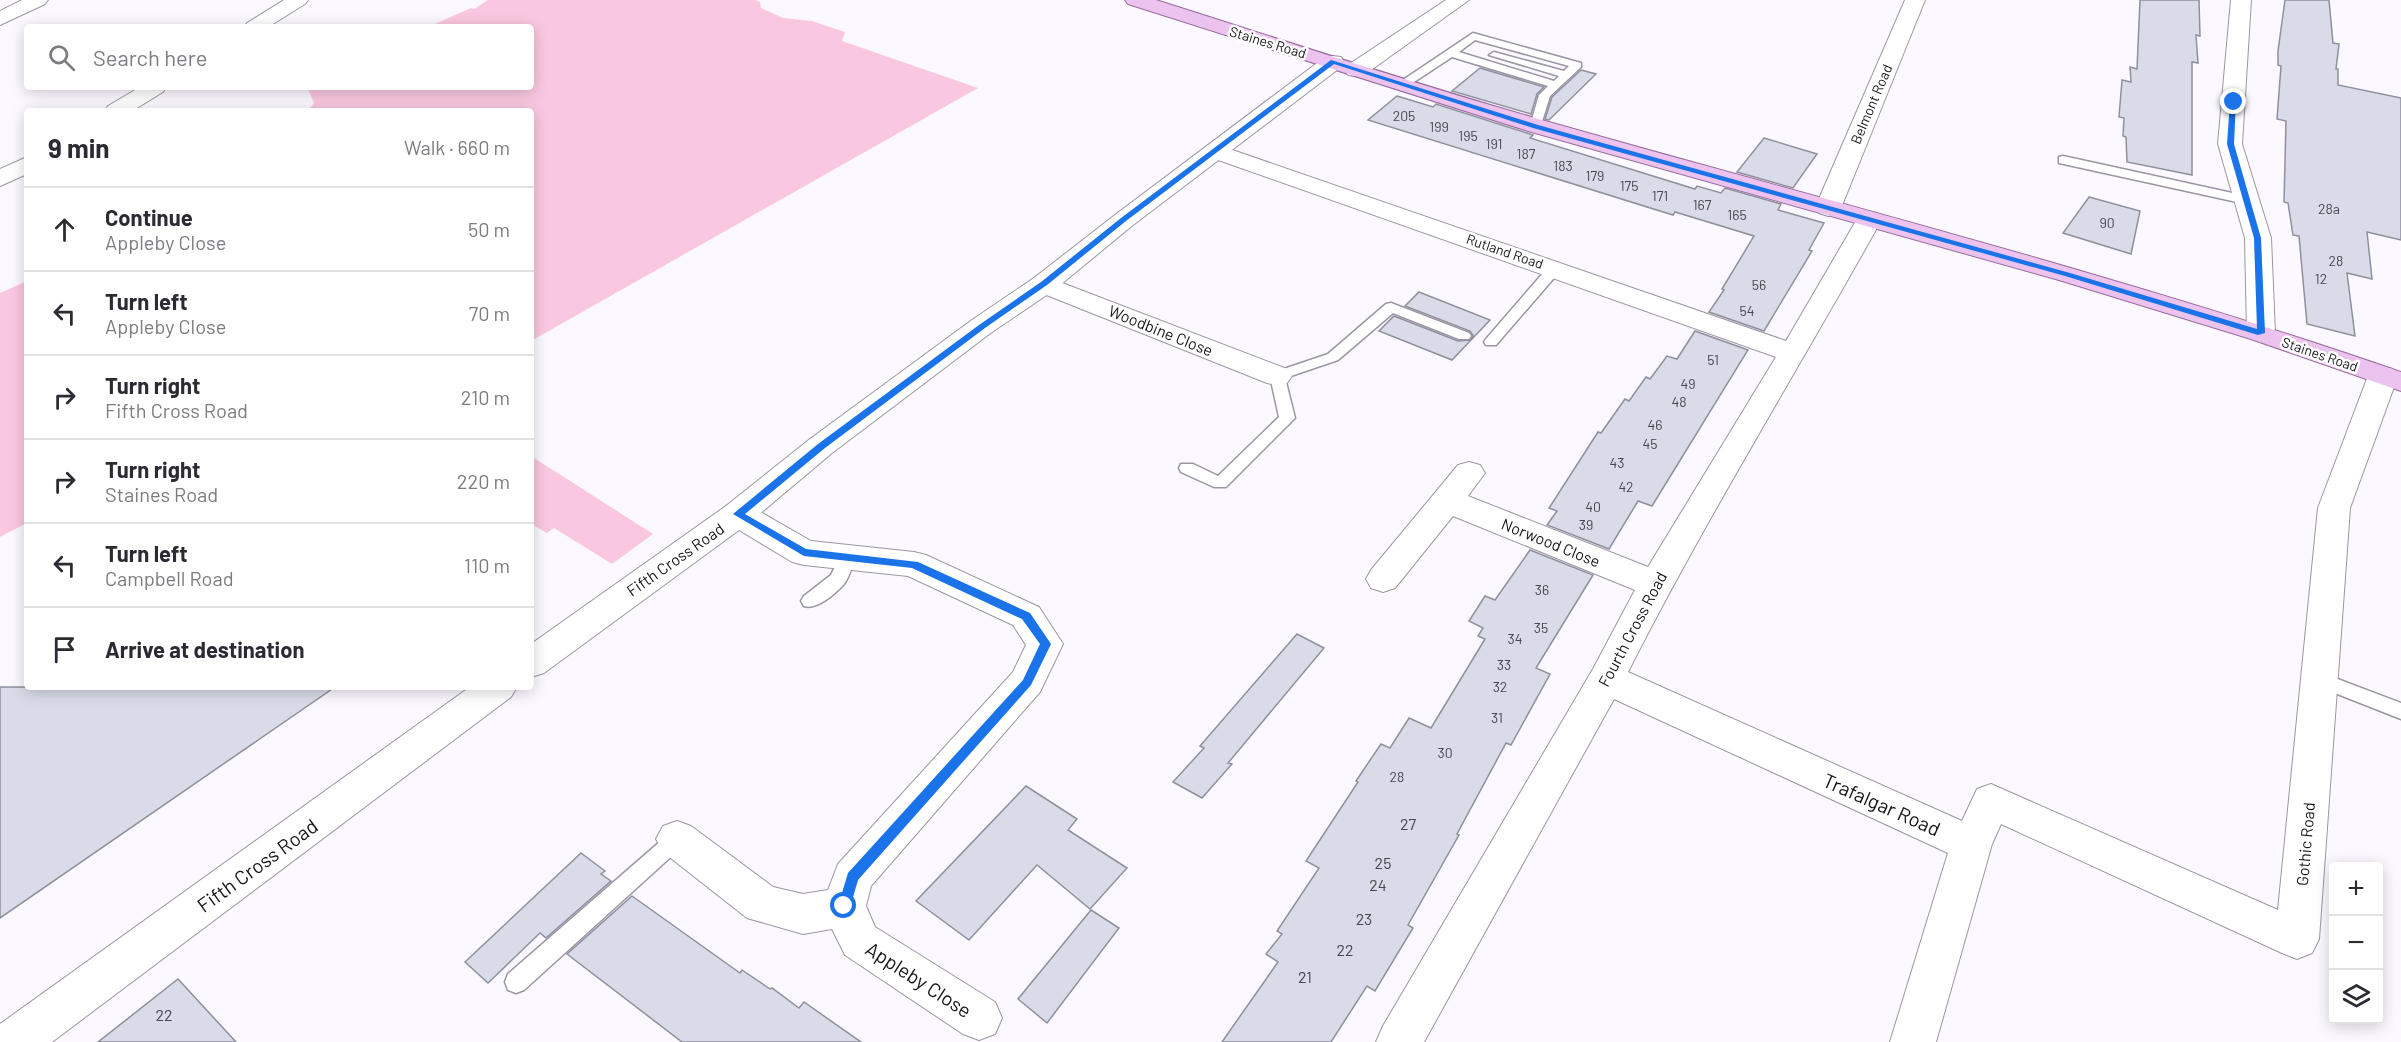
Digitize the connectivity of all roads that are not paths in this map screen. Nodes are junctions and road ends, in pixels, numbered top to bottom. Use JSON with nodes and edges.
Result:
{"nodes":[{"id":1,"x":38,"y":0,"type":"edge"},
{"id":2,"x":298,"y":0,"type":"edge"},
{"id":3,"x":1134,"y":0,"type":"edge"},
{"id":4,"x":1458,"y":0,"type":"edge"},
{"id":5,"x":1915,"y":0,"type":"edge"},
{"id":6,"x":2241,"y":0,"type":"edge"},
{"id":7,"x":0,"y":19,"type":"edge"},
{"id":8,"x":259,"y":24,"type":"edge"},
{"id":9,"x":1461,"y":45,"type":"junction"},
{"id":10,"x":1451,"y":53,"type":"junction"},
{"id":11,"x":1439,"y":63,"type":"junction"},
{"id":12,"x":1345,"y":66,"type":"junction"},
{"id":13,"x":1567,"y":75,"type":"junction"},
{"id":14,"x":1404,"y":84,"type":"junction"},
{"id":15,"x":150,"y":90,"type":"edge"},
{"id":16,"x":1550,"y":91,"type":"junction"},
{"id":17,"x":121,"y":108,"type":"edge"},
{"id":18,"x":1536,"y":126,"type":"junction"},
{"id":19,"x":1215,"y":151,"type":"junction"},
{"id":20,"x":0,"y":152,"type":"edge"},
{"id":21,"x":2063,"y":160,"type":"dead end"},
{"id":22,"x":16,"y":170,"type":"edge"},
{"id":23,"x":2246,"y":201,"type":"junction"},
{"id":24,"x":1828,"y":207,"type":"junction"},
{"id":25,"x":1869,"y":219,"type":"junction"},
{"id":26,"x":1555,"y":268,"type":"junction"},
{"id":27,"x":1044,"y":284,"type":"junction"},
{"id":28,"x":2261,"y":333,"type":"junction"},
{"id":29,"x":1464,"y":336,"type":"dead end"},
{"id":30,"x":1491,"y":342,"type":"dead end"},
{"id":31,"x":1793,"y":353,"type":"junction"},
{"id":32,"x":1277,"y":376,"type":"junction"},
{"id":33,"x":2392,"y":379,"type":"edge"},
{"id":34,"x":1187,"y":468,"type":"dead end"},
{"id":35,"x":1469,"y":473,"type":"dead end"},
{"id":36,"x":1448,"y":501,"type":"junction"},
{"id":37,"x":738,"y":514,"type":"junction"},
{"id":38,"x":847,"y":558,"type":"junction"},
{"id":39,"x":1383,"y":579,"type":"dead end"},
{"id":40,"x":1654,"y":584,"type":"junction"},
{"id":41,"x":810,"y":601,"type":"dead end"},
{"id":42,"x":534,"y":661,"type":"edge"},
{"id":43,"x":1606,"y":679,"type":"junction"},
{"id":44,"x":2319,"y":679,"type":"junction"},
{"id":45,"x":494,"y":690,"type":"edge"},
{"id":46,"x":2401,"y":711,"type":"edge"},
{"id":47,"x":677,"y":839,"type":"joint"},
{"id":48,"x":1971,"y":843,"type":"junction"},
{"id":49,"x":844,"y":906,"type":"junction"},
{"id":50,"x":516,"y":982,"type":"dead end"},
{"id":51,"x":979,"y":1018,"type":"dead end"},
{"id":52,"x":24,"y":1039,"type":"edge"},
{"id":53,"x":1399,"y":1042,"type":"edge"},
{"id":54,"x":1913,"y":1042,"type":"edge"}],
"edges":[{"from":1,"to":7,"type":"street"},
{"from":2,"to":8,"type":"street"},
{"from":3,"to":12,"type":"main road","name":"Staines Road"},
{"from":4,"to":12,"type":"street","name":"Fifth Cross Road"},
{"from":5,"to":24,"type":"street","name":"Belmont Road"},
{"from":6,"to":23,"type":"street"},
{"from":9,"to":10,"type":"lane"},
{"from":9,"to":13,"type":"lane"},
{"from":9,"to":13,"type":"lane"},
{"from":10,"to":11,"type":"lane"},
{"from":10,"to":16,"type":"lane"},
{"from":11,"to":14,"type":"lane"},
{"from":11,"to":16,"type":"lane"},
{"from":12,"to":14,"type":"main road","name":"Staines Road"},
{"from":12,"to":19,"type":"street","name":"Fifth Cross Road"},
{"from":13,"to":16,"type":"lane"},
{"from":14,"to":18,"type":"main road","name":"Staines Road"},
{"from":15,"to":17,"type":"street"},
{"from":16,"to":18,"type":"lane"},
{"from":18,"to":24,"type":"main road","name":"Staines Road"},
{"from":19,"to":26,"type":"street","name":"Rutland Road"},
{"from":19,"to":27,"type":"street","name":"Fifth Cross Road"},
{"from":20,"to":22,"type":"street"},
{"from":21,"to":23,"type":"lane"},
{"from":23,"to":28,"type":"street"},
{"from":24,"to":25,"type":"main road","name":"Staines Road"},
{"from":25,"to":28,"type":"main road","name":"Staines Road"},
{"from":25,"to":31,"type":"street","name":"Fourth Cross Road"},
{"from":26,"to":30,"type":"lane"},
{"from":26,"to":31,"type":"street","name":"Rutland Road"},
{"from":27,"to":32,"type":"street","name":"Woodbine Close"},
{"from":27,"to":37,"type":"street","name":"Fifth Cross Road"},
{"from":28,"to":33,"type":"main road","name":"Staines Road"},
{"from":29,"to":32,"type":"lane"},
{"from":31,"to":40,"type":"street","name":"Fourth Cross Road"},
{"from":32,"to":34,"type":"lane"},
{"from":33,"to":44,"type":"street","name":"Gothic Road"},
{"from":35,"to":36,"type":"street"},
{"from":36,"to":39,"type":"street"},
{"from":36,"to":40,"type":"street","name":"Norwood Close"},
{"from":37,"to":38,"type":"street"},
{"from":37,"to":42,"type":"street","name":"Fifth Cross Road"},
{"from":38,"to":41,"type":"lane"},
{"from":38,"to":49,"type":"street"},
{"from":40,"to":43,"type":"street","name":"Fourth Cross Road"},
{"from":43,"to":48,"type":"street","name":"Trafalgar Road"},
{"from":43,"to":53,"type":"street","name":"Fourth Cross Road"},
{"from":44,"to":46,"type":"lane"},
{"from":44,"to":48,"type":"street","name":"Gothic Road"},
{"from":45,"to":52,"type":"street","name":"Fifth Cross Road"},
{"from":47,"to":49,"type":"street"},
{"from":47,"to":50,"type":"lane"},
{"from":48,"to":54,"type":"street"},
{"from":49,"to":51,"type":"street","name":"Appleby Close"}]}
